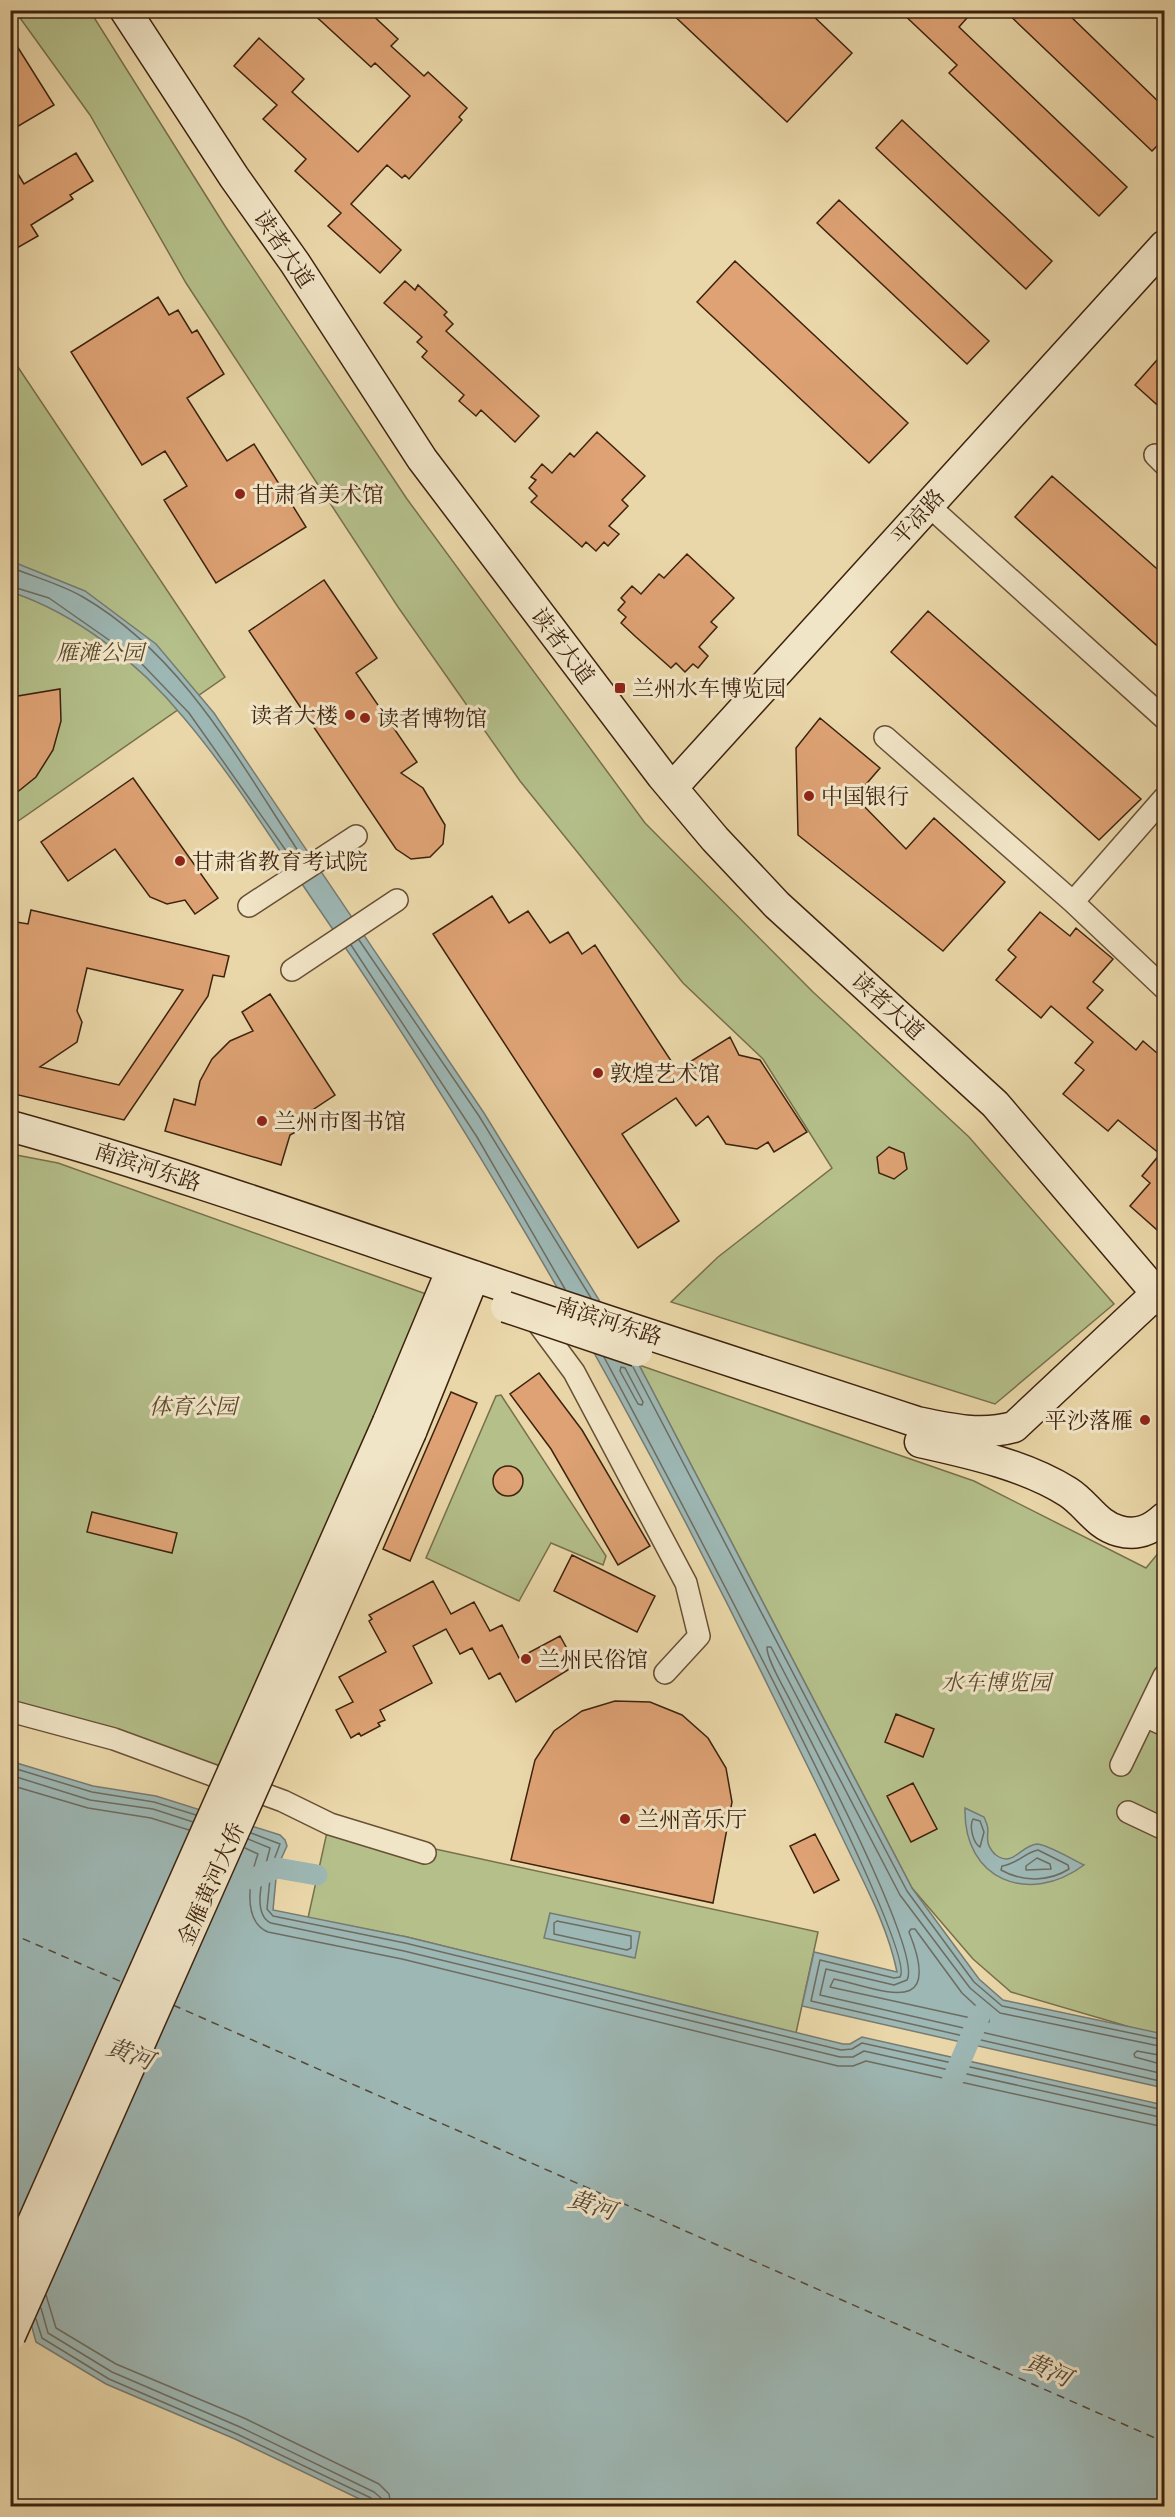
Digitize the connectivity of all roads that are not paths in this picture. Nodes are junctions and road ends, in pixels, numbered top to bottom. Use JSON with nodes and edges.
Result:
{"nodes":[{"id":1,"x":125,"y":10,"type":"edge"},
{"id":2,"x":1164,"y":246,"type":"edge"},
{"id":3,"x":928,"y":506,"type":"junction"},
{"id":4,"x":1164,"y":717,"type":"edge"},
{"id":5,"x":885,"y":737,"type":"dead end"},
{"id":6,"x":672,"y":788,"type":"junction"},
{"id":7,"x":1164,"y":798,"type":"edge"},
{"id":8,"x":349,"y":841,"type":"dead end"},
{"id":9,"x":1073,"y":902,"type":"junction"},
{"id":10,"x":391,"y":904,"type":"dead end"},
{"id":11,"x":249,"y":906,"type":"dead end"},
{"id":12,"x":300,"y":965,"type":"dead end"},
{"id":13,"x":1164,"y":988,"type":"edge"},
{"id":14,"x":10,"y":1126,"type":"edge"},
{"id":15,"x":10,"y":1146,"type":"edge"},
{"id":16,"x":460,"y":1281,"type":"junction"},
{"id":17,"x":509,"y":1298,"type":"junction"},
{"id":18,"x":1160,"y":1298,"type":"edge"},
{"id":19,"x":640,"y":1342,"type":"junction"},
{"id":20,"x":400,"y":1427,"type":"junction"},
{"id":21,"x":1164,"y":1518,"type":"edge"},
{"id":22,"x":665,"y":1673,"type":"dead end"},
{"id":23,"x":1164,"y":1676,"type":"edge"},
{"id":24,"x":10,"y":1711,"type":"edge"},
{"id":25,"x":1145,"y":1716,"type":"junction"},
{"id":26,"x":1164,"y":1725,"type":"edge"},
{"id":27,"x":1121,"y":1765,"type":"dead end"},
{"id":28,"x":1128,"y":1812,"type":"dead end"},
{"id":29,"x":1164,"y":1829,"type":"edge"},
{"id":30,"x":425,"y":1853,"type":"dead end"},
{"id":31,"x":10,"y":2274,"type":"edge"},
{"id":32,"x":10,"y":2336,"type":"edge"}],
"edges":[{"from":1,"to":6,"type":"main road","name":"读者大道"},
{"from":2,"to":3,"type":"main road","name":"平凉路"},
{"from":3,"to":4,"type":"street"},
{"from":3,"to":6,"type":"main road","name":"平凉路"},
{"from":5,"to":9,"type":"street"},
{"from":6,"to":18,"type":"main road","name":"读者大道"},
{"from":7,"to":9,"type":"street"},
{"from":8,"to":11,"type":"street"},
{"from":9,"to":13,"type":"street"},
{"from":10,"to":12,"type":"street"},
{"from":14,"to":16,"type":"main road","name":"南滨河东路"},
{"from":15,"to":16,"type":"main road","name":"南滨河东路"},
{"from":16,"to":17,"type":"main road","name":"南滨河东路"},
{"from":16,"to":20,"type":"main road"},
{"from":17,"to":19,"type":"main road","name":"南滨河东路","bridge":true},
{"from":17,"to":22,"type":"street"},
{"from":18,"to":19,"type":"main road","name":"南滨河东路"},
{"from":19,"to":21,"type":"main road","name":"南滨河东路"},
{"from":20,"to":31,"type":"main road","name":"金雁黄河大侨","bridge":true},
{"from":20,"to":32,"type":"main road","name":"金雁黄河大侨","bridge":true},
{"from":23,"to":25,"type":"street"},
{"from":24,"to":30,"type":"street"},
{"from":25,"to":26,"type":"street"},
{"from":25,"to":27,"type":"street"},
{"from":28,"to":29,"type":"street"}]}
